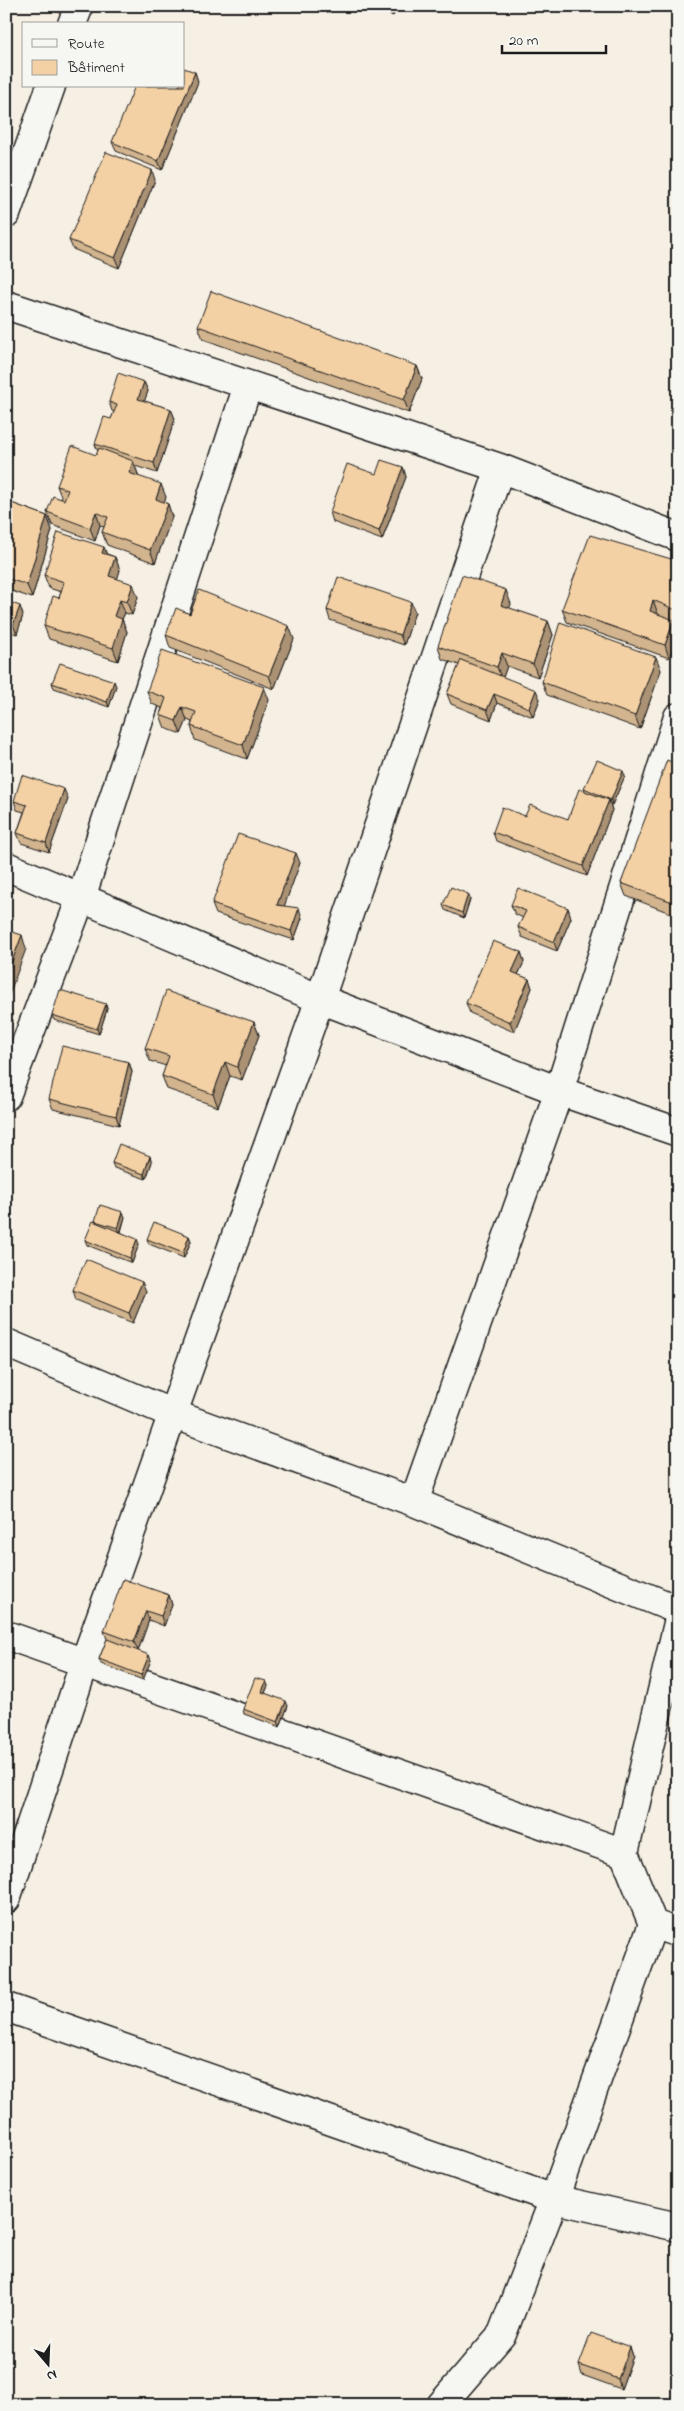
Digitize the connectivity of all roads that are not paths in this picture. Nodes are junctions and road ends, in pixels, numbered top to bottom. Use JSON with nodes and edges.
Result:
{"nodes":[{"id":1,"x":78,"y":6,"type":"edge"},
{"id":2,"x":73,"y":22,"type":"edge"},
{"id":3,"x":50,"y":88,"type":"edge"},
{"id":4,"x":6,"y":214,"type":"edge"},
{"id":5,"x":6,"y":305,"type":"edge"},
{"id":6,"x":248,"y":385,"type":"junction"},
{"id":7,"x":500,"y":468,"type":"junction"},
{"id":8,"x":678,"y":537,"type":"edge"},
{"id":9,"x":678,"y":717,"type":"edge"},
{"id":10,"x":6,"y":866,"type":"edge"},
{"id":11,"x":82,"y":898,"type":"junction"},
{"id":12,"x":320,"y":999,"type":"junction"},
{"id":13,"x":559,"y":1091,"type":"junction"},
{"id":14,"x":6,"y":1096,"type":"edge"},
{"id":15,"x":678,"y":1132,"type":"edge"},
{"id":16,"x":6,"y":1343,"type":"edge"},
{"id":17,"x":173,"y":1414,"type":"junction"},
{"id":18,"x":414,"y":1502,"type":"junction"},
{"id":19,"x":678,"y":1610,"type":"edge"},
{"id":20,"x":678,"y":1623,"type":"edge"},
{"id":21,"x":6,"y":1635,"type":"edge"},
{"id":22,"x":84,"y":1664,"type":"junction"},
{"id":23,"x":624,"y":1853,"type":"junction"},
{"id":24,"x":6,"y":1899,"type":"edge"},
{"id":25,"x":666,"y":1928,"type":"edge"},
{"id":26,"x":6,"y":2007,"type":"edge"},
{"id":27,"x":554,"y":2199,"type":"junction"},
{"id":28,"x":678,"y":2227,"type":"edge"},
{"id":29,"x":441,"y":2405,"type":"edge"}],
"edges":[{"from":1,"to":2,"type":"street"},
{"from":3,"to":4,"type":"street"},
{"from":5,"to":6,"type":"street"},
{"from":6,"to":7,"type":"street"},
{"from":6,"to":11,"type":"street"},
{"from":7,"to":8,"type":"street"},
{"from":7,"to":12,"type":"street"},
{"from":9,"to":13,"type":"street"},
{"from":10,"to":11,"type":"street"},
{"from":11,"to":12,"type":"street"},
{"from":11,"to":14,"type":"street"},
{"from":12,"to":13,"type":"street"},
{"from":12,"to":17,"type":"street"},
{"from":13,"to":15,"type":"street"},
{"from":13,"to":18,"type":"street"},
{"from":16,"to":17,"type":"street"},
{"from":17,"to":18,"type":"street"},
{"from":17,"to":22,"type":"street"},
{"from":18,"to":19,"type":"street"},
{"from":20,"to":23,"type":"street"},
{"from":21,"to":22,"type":"street"},
{"from":22,"to":23,"type":"street"},
{"from":22,"to":24,"type":"street"},
{"from":23,"to":25,"type":"street"},
{"from":25,"to":27,"type":"street"},
{"from":26,"to":27,"type":"street"},
{"from":27,"to":28,"type":"street"},
{"from":27,"to":29,"type":"street"}]}
